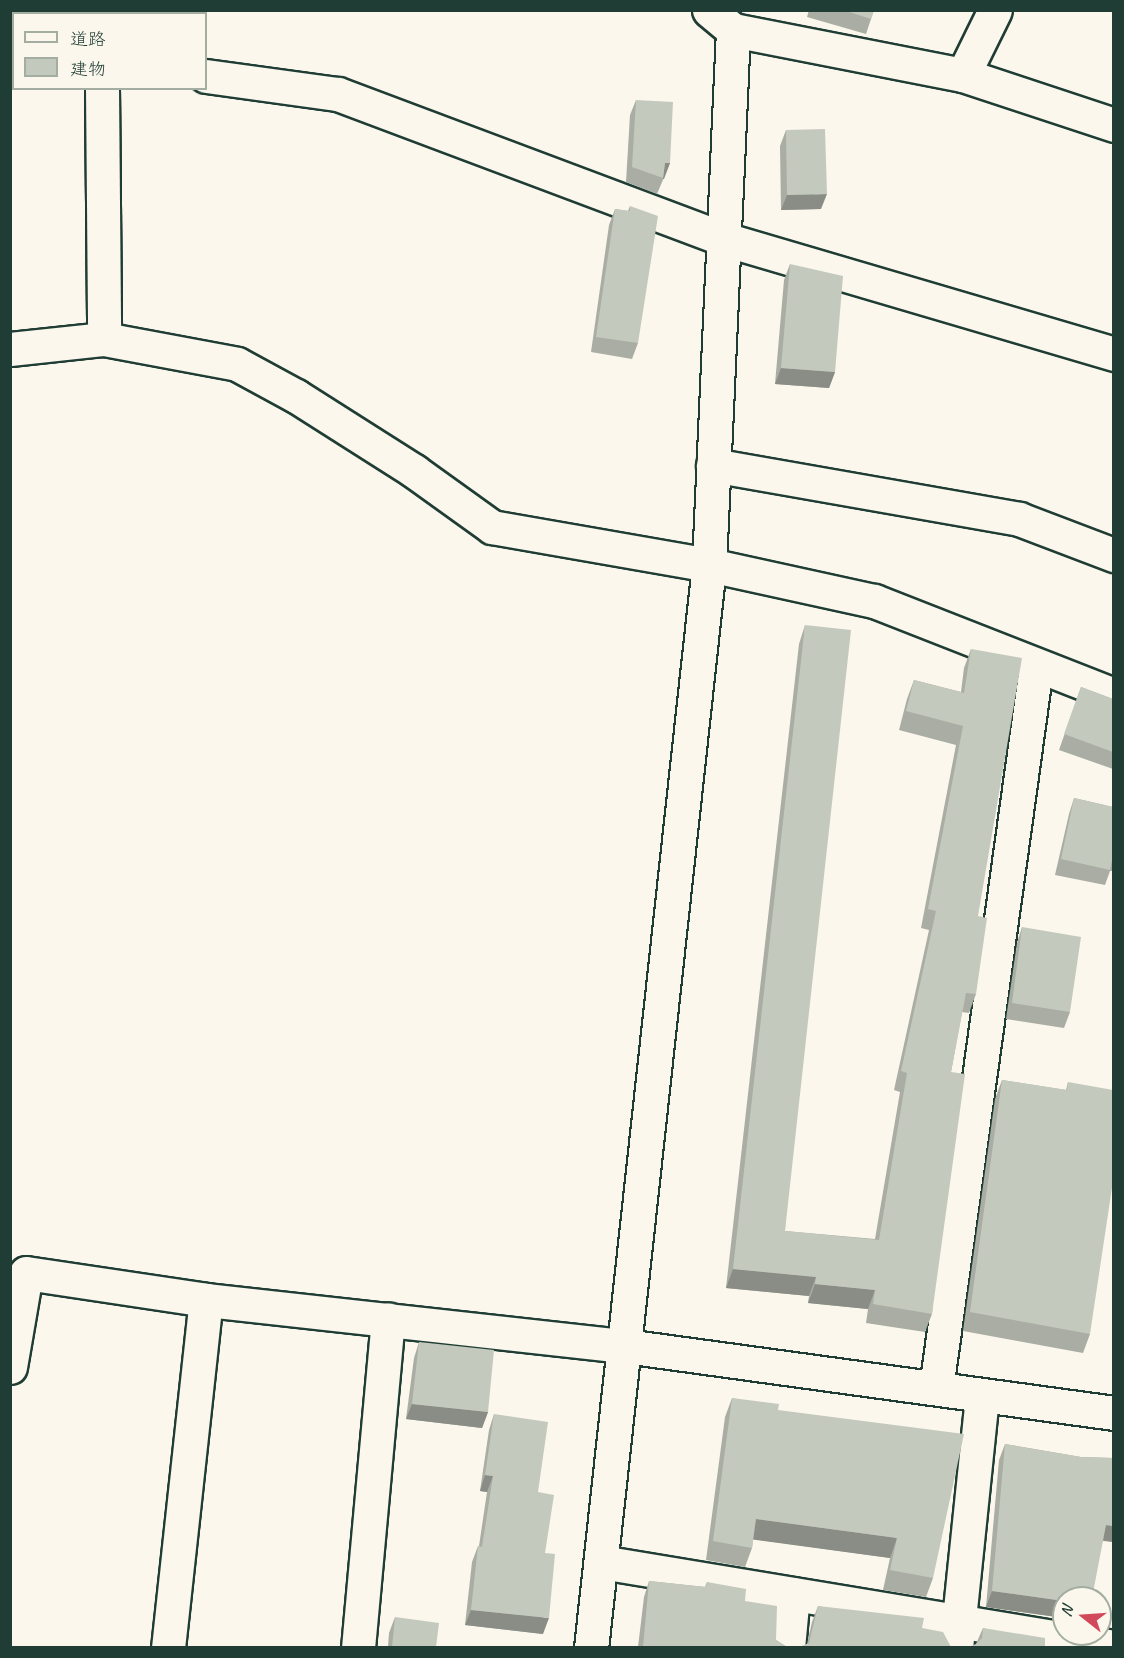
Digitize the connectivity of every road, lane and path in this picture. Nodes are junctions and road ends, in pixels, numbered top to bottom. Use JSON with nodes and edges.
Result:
{"nodes":[{"id":1,"x":995,"y":10,"type":"edge"},
{"id":2,"x":721,"y":20,"type":"edge"},
{"id":3,"x":963,"y":75,"type":"junction"},
{"id":4,"x":207,"y":76,"type":"edge"},
{"id":5,"x":102,"y":90,"type":"edge"},
{"id":6,"x":1113,"y":125,"type":"edge"},
{"id":7,"x":724,"y":239,"type":"junction"},
{"id":8,"x":104,"y":339,"type":"junction"},
{"id":9,"x":10,"y":348,"type":"edge"},
{"id":10,"x":1113,"y":354,"type":"edge"},
{"id":11,"x":713,"y":465,"type":"junction"},
{"id":12,"x":1113,"y":555,"type":"edge"},
{"id":13,"x":709,"y":565,"type":"junction"},
{"id":14,"x":1036,"y":667,"type":"junction"},
{"id":15,"x":1113,"y":695,"type":"edge"},
{"id":16,"x":206,"y":1300,"type":"junction"},
{"id":17,"x":388,"y":1319,"type":"junction"},
{"id":18,"x":625,"y":1346,"type":"junction"},
{"id":19,"x":10,"y":1368,"type":"edge"},
{"id":20,"x":936,"y":1388,"type":"junction"},
{"id":21,"x":982,"y":1395,"type":"junction"},
{"id":22,"x":1113,"y":1413,"type":"edge"},
{"id":23,"x":601,"y":1562,"type":"junction"},
{"id":24,"x":794,"y":1594,"type":"junction"},
{"id":25,"x":957,"y":1635,"type":"edge"},
{"id":26,"x":168,"y":1647,"type":"edge"},
{"id":27,"x":358,"y":1647,"type":"edge"},
{"id":28,"x":591,"y":1647,"type":"edge"},
{"id":29,"x":788,"y":1647,"type":"edge"},
{"id":30,"x":1113,"y":1647,"type":"edge"}],
"edges":[{"from":1,"to":3,"type":"street"},
{"from":2,"to":3,"type":"street"},
{"from":2,"to":7,"type":"street"},
{"from":3,"to":6,"type":"street"},
{"from":4,"to":7,"type":"street"},
{"from":5,"to":8,"type":"street"},
{"from":7,"to":10,"type":"street"},
{"from":7,"to":11,"type":"street"},
{"from":8,"to":9,"type":"street"},
{"from":8,"to":13,"type":"street"},
{"from":11,"to":12,"type":"street"},
{"from":11,"to":13,"type":"street"},
{"from":13,"to":14,"type":"street"},
{"from":13,"to":18,"type":"street"},
{"from":14,"to":15,"type":"street"},
{"from":14,"to":20,"type":"street"},
{"from":16,"to":17,"type":"street"},
{"from":16,"to":19,"type":"street"},
{"from":16,"to":26,"type":"street"},
{"from":17,"to":18,"type":"street"},
{"from":17,"to":27,"type":"street"},
{"from":18,"to":20,"type":"street"},
{"from":18,"to":23,"type":"street"},
{"from":20,"to":21,"type":"street"},
{"from":21,"to":22,"type":"street"},
{"from":21,"to":25,"type":"street"},
{"from":23,"to":24,"type":"street"},
{"from":23,"to":28,"type":"street"},
{"from":24,"to":25,"type":"street"},
{"from":24,"to":29,"type":"street"},
{"from":25,"to":30,"type":"street"}]}
